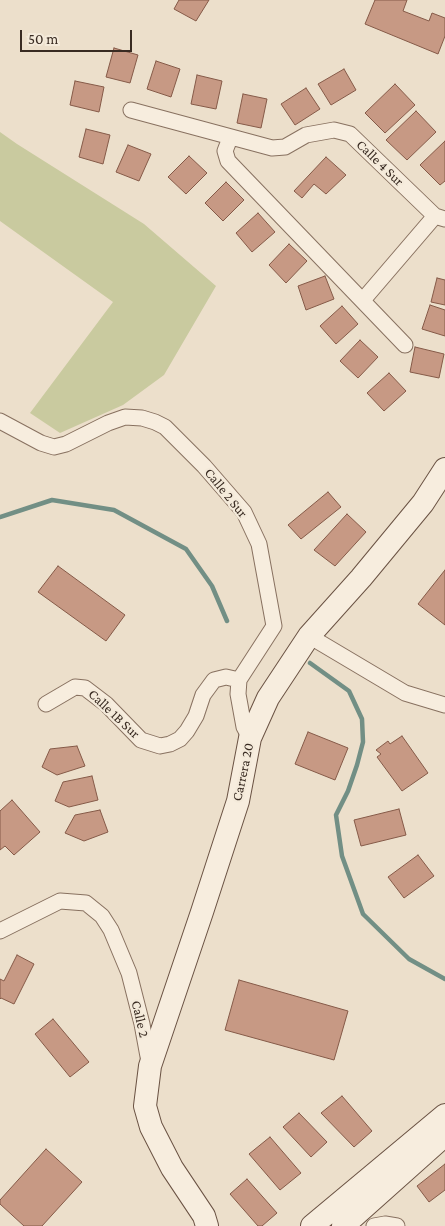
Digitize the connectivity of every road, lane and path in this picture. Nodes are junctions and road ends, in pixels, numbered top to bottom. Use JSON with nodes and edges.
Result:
{"nodes":[{"id":1,"x":131,"y":110,"type":"dead end"},
{"id":2,"x":230,"y":138,"type":"junction"},
{"id":3,"x":440,"y":218,"type":"edge"},
{"id":4,"x":363,"y":300,"type":"junction"},
{"id":5,"x":405,"y":344,"type":"dead end"},
{"id":6,"x":0,"y":421,"type":"edge"},
{"id":7,"x":445,"y":469,"type":"edge"},
{"id":8,"x":309,"y":636,"type":"junction"},
{"id":9,"x":239,"y":680,"type":"junction"},
{"id":10,"x":46,"y":704,"type":"dead end"},
{"id":11,"x":445,"y":705,"type":"edge"},
{"id":12,"x":250,"y":738,"type":"junction"},
{"id":13,"x":0,"y":931,"type":"edge"},
{"id":14,"x":150,"y":1066,"type":"junction"},
{"id":15,"x":445,"y":1115,"type":"edge"},
{"id":16,"x":445,"y":1135,"type":"edge"},
{"id":17,"x":207,"y":1226,"type":"edge"},
{"id":18,"x":312,"y":1226,"type":"edge"},
{"id":19,"x":343,"y":1226,"type":"edge"},
{"id":20,"x":374,"y":1226,"type":"edge"},
{"id":21,"x":397,"y":1226,"type":"edge"}],
"edges":[{"from":1,"to":2,"type":"street","name":"Calle 4 Sur"},
{"from":2,"to":3,"type":"street","name":"Calle 4 Sur"},
{"from":2,"to":4,"type":"street"},
{"from":3,"to":4,"type":"street","name":"Calle 4 Sur"},
{"from":4,"to":5,"type":"street"},
{"from":6,"to":9,"type":"street","name":"Calle 2 Sur"},
{"from":7,"to":8,"type":"street","name":"Carrera 20"},
{"from":8,"to":11,"type":"street"},
{"from":8,"to":12,"type":"street","name":"Carrera 20"},
{"from":9,"to":10,"type":"street","name":"Calle 1B Sur"},
{"from":9,"to":12,"type":"street"},
{"from":12,"to":14,"type":"street","name":"Carrera 20"},
{"from":13,"to":14,"type":"street","name":"Calle 2"},
{"from":14,"to":17,"type":"street","name":"Calle 2"},
{"from":15,"to":18,"type":"street"},
{"from":16,"to":19,"type":"street"},
{"from":20,"to":21,"type":"street"}]}
